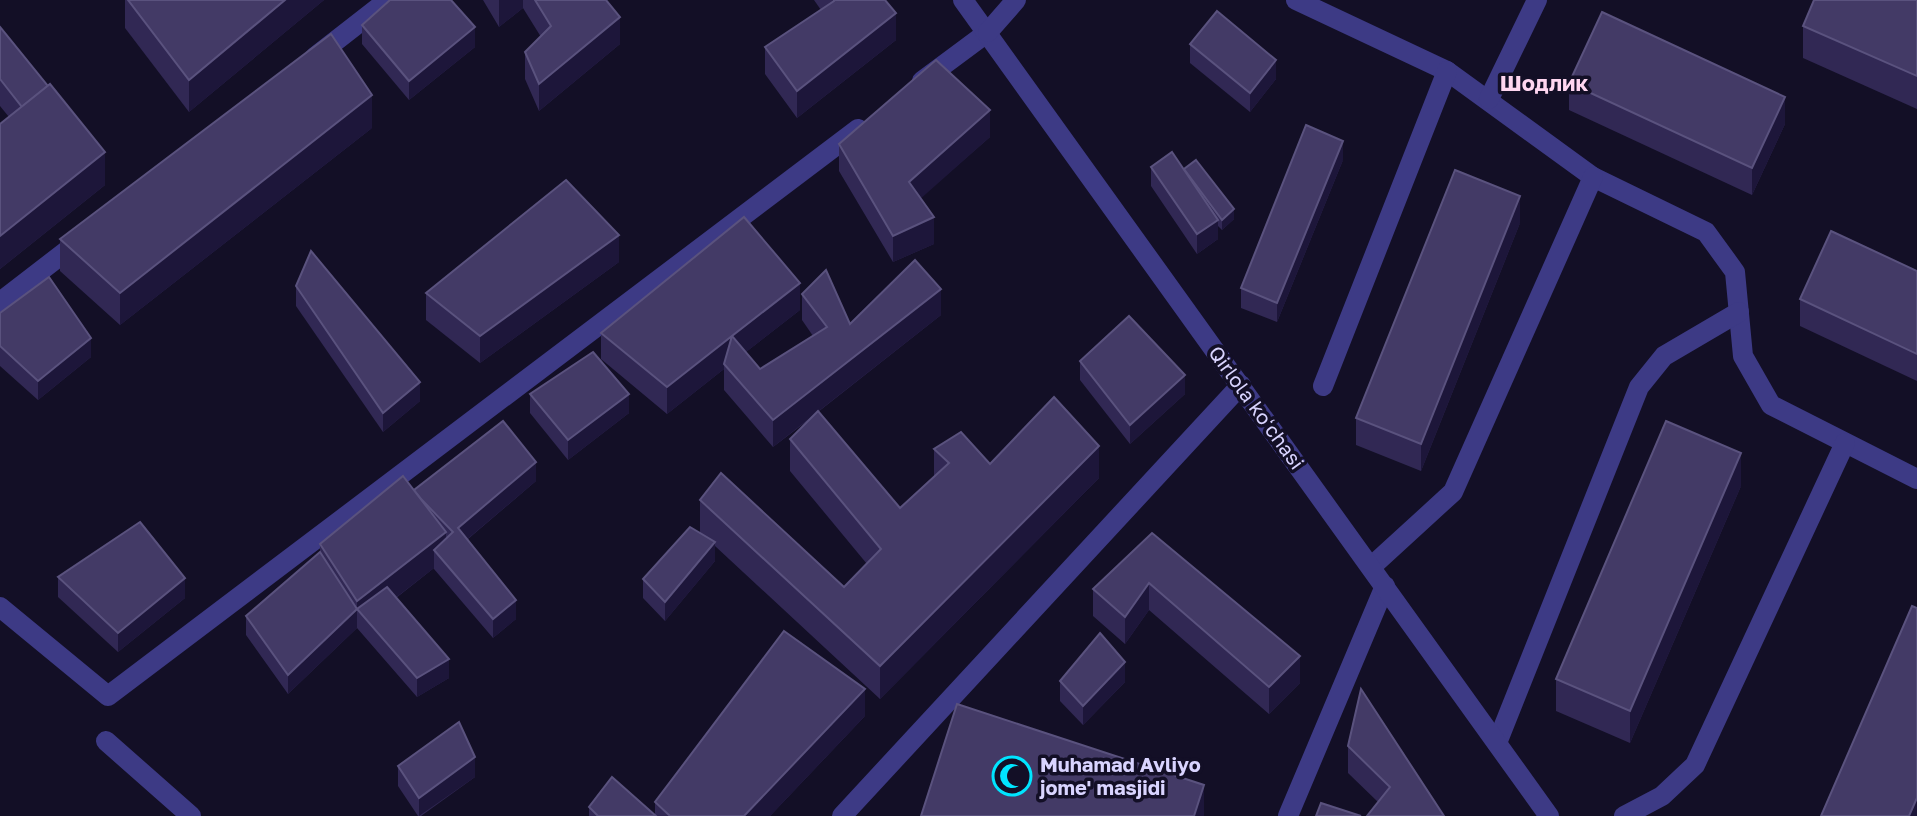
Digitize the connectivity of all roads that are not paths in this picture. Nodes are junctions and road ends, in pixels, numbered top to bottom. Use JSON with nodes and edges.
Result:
{"nodes":[{"id":1,"x":388,"y":0,"type":"edge"},
{"id":2,"x":963,"y":0,"type":"edge"},
{"id":3,"x":1016,"y":0,"type":"edge"},
{"id":4,"x":1296,"y":0,"type":"edge"},
{"id":5,"x":1537,"y":0,"type":"edge"},
{"id":6,"x":988,"y":32,"type":"junction"},
{"id":7,"x":300,"y":68,"type":"edge"},
{"id":8,"x":1447,"y":71,"type":"junction"},
{"id":9,"x":911,"y":89,"type":"edge"},
{"id":10,"x":1489,"y":99,"type":"junction"},
{"id":11,"x":873,"y":118,"type":"edge"},
{"id":12,"x":1593,"y":177,"type":"junction"},
{"id":13,"x":100,"y":224,"type":"edge"},
{"id":14,"x":0,"y":302,"type":"edge"},
{"id":15,"x":1739,"y":312,"type":"junction"},
{"id":16,"x":1241,"y":385,"type":"junction"},
{"id":17,"x":1323,"y":386,"type":"dead end"},
{"id":18,"x":1845,"y":443,"type":"junction"},
{"id":19,"x":1917,"y":479,"type":"edge"},
{"id":20,"x":1371,"y":567,"type":"junction"},
{"id":21,"x":1385,"y":586,"type":"junction"},
{"id":22,"x":0,"y":607,"type":"edge"},
{"id":23,"x":106,"y":741,"type":"dead end"},
{"id":24,"x":1497,"y":743,"type":"junction"},
{"id":25,"x":191,"y":816,"type":"edge"},
{"id":26,"x":842,"y":816,"type":"edge"},
{"id":27,"x":1288,"y":816,"type":"edge"},
{"id":28,"x":1549,"y":816,"type":"edge"},
{"id":29,"x":1624,"y":816,"type":"edge"}],
"edges":[{"from":1,"to":7,"type":"street"},
{"from":2,"to":6,"type":"street","name":"Qirlola koʻchasi"},
{"from":3,"to":6,"type":"street"},
{"from":4,"to":8,"type":"street"},
{"from":5,"to":10,"type":"street"},
{"from":6,"to":9,"type":"street"},
{"from":6,"to":16,"type":"street","name":"Qirlola koʻchasi"},
{"from":8,"to":10,"type":"street"},
{"from":8,"to":17,"type":"street"},
{"from":10,"to":12,"type":"street"},
{"from":11,"to":22,"type":"street"},
{"from":12,"to":15,"type":"street"},
{"from":12,"to":20,"type":"street"},
{"from":13,"to":14,"type":"street"},
{"from":15,"to":18,"type":"street"},
{"from":15,"to":24,"type":"street"},
{"from":16,"to":20,"type":"street","name":"Qirlola koʻchasi"},
{"from":16,"to":26,"type":"street"},
{"from":18,"to":19,"type":"street"},
{"from":18,"to":29,"type":"street"},
{"from":20,"to":21,"type":"street","name":"Qirlola koʻchasi"},
{"from":21,"to":24,"type":"street","name":"Qirlola koʻchasi"},
{"from":21,"to":27,"type":"street"},
{"from":23,"to":25,"type":"street"},
{"from":24,"to":28,"type":"street","name":"Qirlola koʻchasi"}]}
